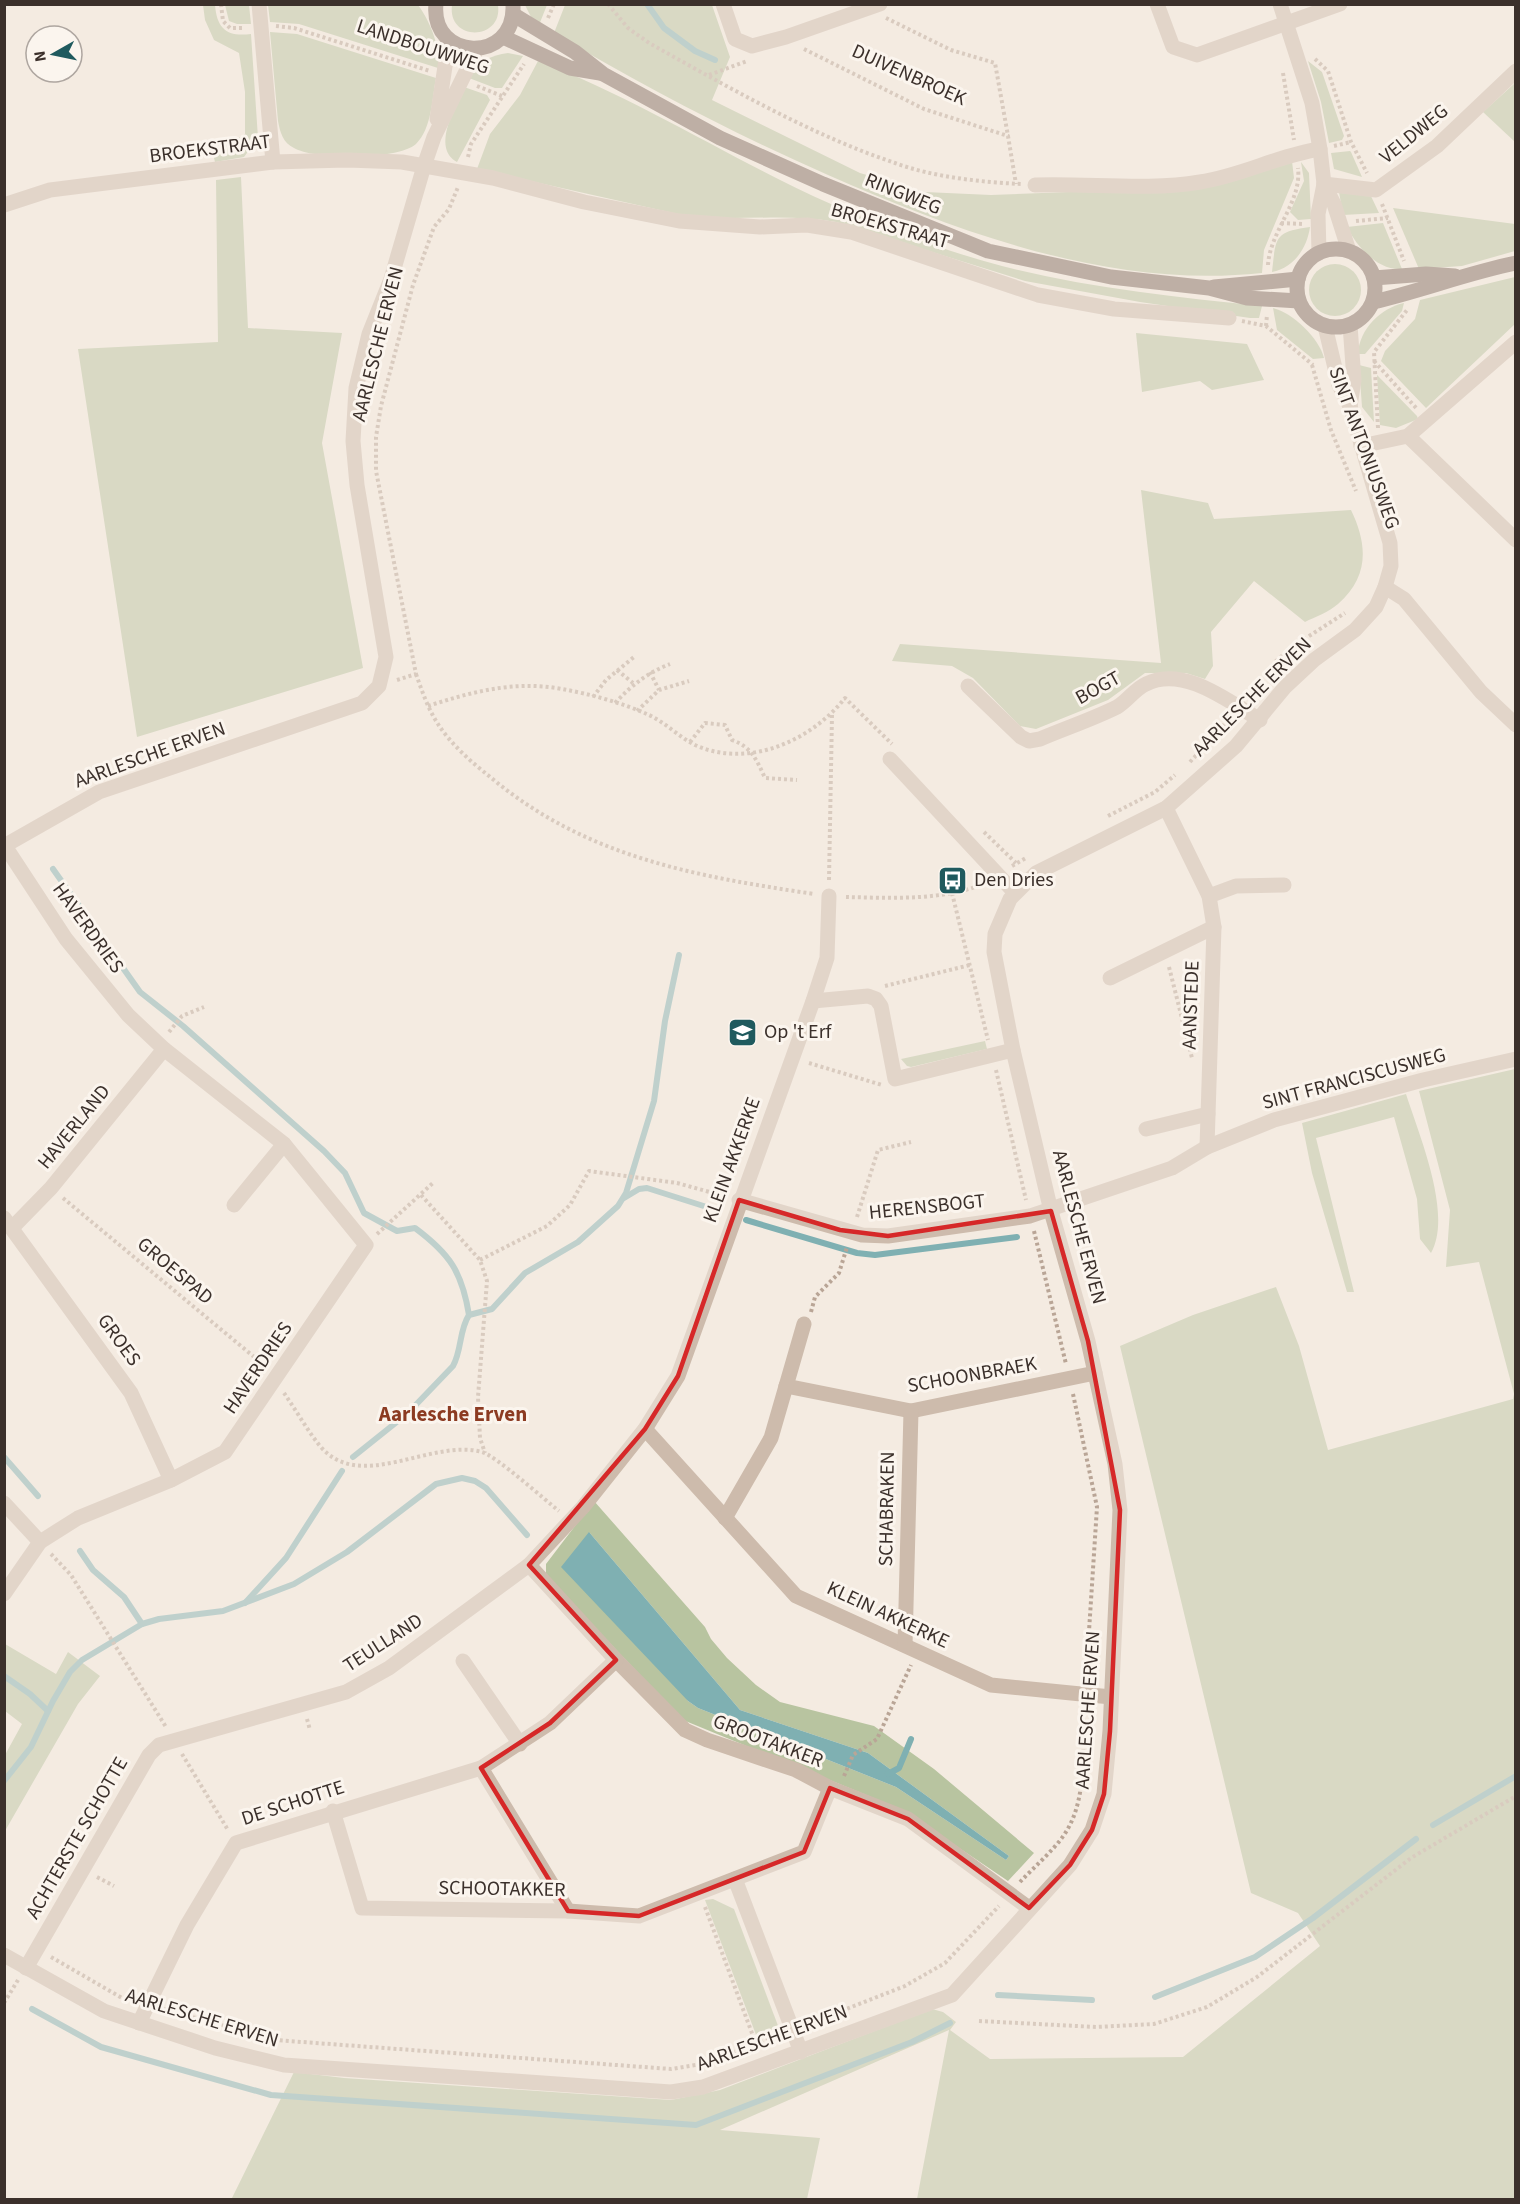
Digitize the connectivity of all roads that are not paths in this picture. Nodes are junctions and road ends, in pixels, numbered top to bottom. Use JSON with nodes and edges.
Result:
{"nodes":[{"id":1,"x":259,"y":4,"type":"edge"},
{"id":2,"x":436,"y":4,"type":"edge"},
{"id":3,"x":723,"y":4,"type":"edge"},
{"id":4,"x":1157,"y":4,"type":"edge"},
{"id":5,"x":1280,"y":4,"type":"edge"},
{"id":6,"x":1340,"y":4,"type":"edge"},
{"id":7,"x":874,"y":7,"type":"edge"},
{"id":8,"x":513,"y":10,"type":"edge"},
{"id":9,"x":1286,"y":23,"type":"junction"},
{"id":10,"x":503,"y":37,"type":"junction"},
{"id":11,"x":450,"y":40,"type":"junction"},
{"id":12,"x":477,"y":49,"type":"junction"},
{"id":13,"x":1515,"y":71,"type":"edge"},
{"id":14,"x":603,"y":74,"type":"junction"},
{"id":15,"x":434,"y":137,"type":"junction"},
{"id":16,"x":1320,"y":149,"type":"junction"},
{"id":17,"x":273,"y":162,"type":"junction"},
{"id":18,"x":423,"y":166,"type":"junction"},
{"id":19,"x":1324,"y":184,"type":"junction"},
{"id":20,"x":1035,"y":185,"type":"dead end"},
{"id":21,"x":4,"y":205,"type":"edge"},
{"id":22,"x":1349,"y":251,"type":"junction"},
{"id":23,"x":1319,"y":253,"type":"junction"},
{"id":24,"x":1515,"y":263,"type":"edge"},
{"id":25,"x":1460,"y":276,"type":"junction"},
{"id":26,"x":1374,"y":278,"type":"junction"},
{"id":27,"x":1298,"y":279,"type":"junction"},
{"id":28,"x":1209,"y":288,"type":"junction"},
{"id":29,"x":1299,"y":301,"type":"junction"},
{"id":30,"x":1373,"y":302,"type":"junction"},
{"id":31,"x":1229,"y":318,"type":"road end"},
{"id":32,"x":1350,"y":325,"type":"junction"},
{"id":33,"x":1325,"y":327,"type":"junction"},
{"id":34,"x":1515,"y":342,"type":"edge"},
{"id":35,"x":1350,"y":406,"type":"junction"},
{"id":36,"x":1408,"y":436,"type":"junction"},
{"id":37,"x":1361,"y":446,"type":"junction"},
{"id":38,"x":1515,"y":540,"type":"edge"},
{"id":39,"x":1385,"y":587,"type":"junction"},
{"id":40,"x":968,"y":686,"type":"dead end"},
{"id":41,"x":1260,"y":720,"type":"junction"},
{"id":42,"x":1515,"y":725,"type":"edge"},
{"id":43,"x":890,"y":759,"type":"dead end"},
{"id":44,"x":1166,"y":808,"type":"junction"},
{"id":45,"x":5,"y":846,"type":"edge"},
{"id":46,"x":1284,"y":885,"type":"dead end"},
{"id":47,"x":1015,"y":893,"type":"junction"},
{"id":48,"x":829,"y":896,"type":"road end"},
{"id":49,"x":1209,"y":896,"type":"junction"},
{"id":50,"x":1214,"y":927,"type":"junction"},
{"id":51,"x":1110,"y":978,"type":"dead end"},
{"id":52,"x":813,"y":1001,"type":"junction"},
{"id":53,"x":165,"y":1042,"type":"junction"},
{"id":54,"x":1012,"y":1050,"type":"junction"},
{"id":55,"x":1515,"y":1059,"type":"edge"},
{"id":56,"x":1208,"y":1114,"type":"junction"},
{"id":57,"x":1146,"y":1129,"type":"dead end"},
{"id":58,"x":284,"y":1144,"type":"junction"},
{"id":59,"x":1207,"y":1147,"type":"junction"},
{"id":60,"x":739,"y":1200,"type":"junction"},
{"id":61,"x":234,"y":1205,"type":"dead end"},
{"id":62,"x":1051,"y":1210,"type":"junction"},
{"id":63,"x":10,"y":1231,"type":"edge"},
{"id":64,"x":804,"y":1324,"type":"dead end"},
{"id":65,"x":1095,"y":1373,"type":"junction"},
{"id":66,"x":786,"y":1386,"type":"junction"},
{"id":67,"x":911,"y":1411,"type":"junction"},
{"id":68,"x":645,"y":1429,"type":"junction"},
{"id":69,"x":171,"y":1480,"type":"junction"},
{"id":70,"x":4,"y":1503,"type":"edge"},
{"id":71,"x":725,"y":1518,"type":"junction"},
{"id":72,"x":40,"y":1542,"type":"junction"},
{"id":73,"x":529,"y":1565,"type":"junction"},
{"id":74,"x":4,"y":1594,"type":"edge"},
{"id":75,"x":911,"y":1648,"type":"junction"},
{"id":76,"x":616,"y":1660,"type":"junction"},
{"id":77,"x":463,"y":1661,"type":"dead end"},
{"id":78,"x":1111,"y":1697,"type":"junction"},
{"id":79,"x":174,"y":1740,"type":"joint"},
{"id":80,"x":520,"y":1744,"type":"junction"},
{"id":81,"x":481,"y":1768,"type":"junction"},
{"id":82,"x":836,"y":1785,"type":"junction"},
{"id":83,"x":333,"y":1811,"type":"junction"},
{"id":84,"x":735,"y":1879,"type":"junction"},
{"id":85,"x":1029,"y":1908,"type":"junction"},
{"id":86,"x":568,"y":1911,"type":"junction"},
{"id":87,"x":4,"y":1955,"type":"edge"},
{"id":88,"x":26,"y":1968,"type":"junction"},
{"id":89,"x":139,"y":2023,"type":"junction"},
{"id":90,"x":801,"y":2052,"type":"junction"}],
"edges":[{"from":1,"to":17,"type":"street"},
{"from":2,"to":11,"type":"main road"},
{"from":3,"to":7,"type":"street"},
{"from":4,"to":9,"type":"street"},
{"from":5,"to":9,"type":"street"},
{"from":6,"to":9,"type":"street"},
{"from":8,"to":10,"type":"main road"},
{"from":8,"to":14,"type":"main road","name":"RINGWEG"},
{"from":9,"to":16,"type":"street"},
{"from":10,"to":12,"type":"main road"},
{"from":10,"to":14,"type":"main road","name":"RINGWEG"},
{"from":11,"to":12,"type":"main road"},
{"from":11,"to":15,"type":"street"},
{"from":12,"to":15,"type":"street"},
{"from":13,"to":19,"type":"street","name":"VELDWEG"},
{"from":14,"to":28,"type":"main road","name":"RINGWEG"},
{"from":15,"to":18,"type":"street"},
{"from":16,"to":19,"type":"street"},
{"from":16,"to":20,"type":"street"},
{"from":17,"to":18,"type":"street","name":"BROEKSTRAAT"},
{"from":17,"to":21,"type":"street","name":"BROEKSTRAAT"},
{"from":18,"to":31,"type":"street","name":"BROEKSTRAAT"},
{"from":18,"to":45,"type":"street","name":"AARLESCHE ERVEN"},
{"from":19,"to":22,"type":"street"},
{"from":19,"to":23,"type":"street"},
{"from":22,"to":23,"type":"main road"},
{"from":22,"to":26,"type":"main road"},
{"from":23,"to":27,"type":"main road"},
{"from":24,"to":25,"type":"main road"},
{"from":25,"to":26,"type":"main road"},
{"from":25,"to":30,"type":"main road"},
{"from":26,"to":30,"type":"main road"},
{"from":27,"to":28,"type":"main road","name":"RINGWEG"},
{"from":27,"to":29,"type":"main road"},
{"from":28,"to":29,"type":"main road","name":"RINGWEG"},
{"from":29,"to":33,"type":"main road"},
{"from":30,"to":32,"type":"main road"},
{"from":32,"to":33,"type":"main road"},
{"from":32,"to":35,"type":"street","name":"SINT ANTONIUSWEG"},
{"from":33,"to":35,"type":"street","name":"SINT ANTONIUSWEG"},
{"from":34,"to":36,"type":"street"},
{"from":35,"to":37,"type":"street","name":"SINT ANTONIUSWEG"},
{"from":36,"to":37,"type":"street"},
{"from":36,"to":38,"type":"street"},
{"from":37,"to":39,"type":"street","name":"SINT ANTONIUSWEG"},
{"from":39,"to":41,"type":"street","name":"AARLESCHE ERVEN"},
{"from":39,"to":42,"type":"street"},
{"from":40,"to":41,"type":"street","name":"BOGT"},
{"from":41,"to":44,"type":"street","name":"AARLESCHE ERVEN"},
{"from":43,"to":47,"type":"street"},
{"from":44,"to":47,"type":"street","name":"AARLESCHE ERVEN"},
{"from":44,"to":49,"type":"street","name":"AANSTEDE"},
{"from":45,"to":53,"type":"street","name":"HAVERDRIES"},
{"from":46,"to":49,"type":"street"},
{"from":47,"to":54,"type":"street","name":"AARLESCHE ERVEN"},
{"from":48,"to":52,"type":"street","name":"KLEIN AKKERKE"},
{"from":49,"to":50,"type":"street","name":"AANSTEDE"},
{"from":50,"to":51,"type":"street","name":"AANSTEDE"},
{"from":50,"to":56,"type":"street","name":"AANSTEDE"},
{"from":52,"to":54,"type":"street"},
{"from":52,"to":60,"type":"street","name":"KLEIN AKKERKE"},
{"from":53,"to":58,"type":"street","name":"HAVERDRIES"},
{"from":53,"to":63,"type":"street","name":"HAVERLAND"},
{"from":54,"to":62,"type":"street","name":"AARLESCHE ERVEN"},
{"from":55,"to":59,"type":"street","name":"SINT FRANCISCUSWEG"},
{"from":56,"to":57,"type":"street"},
{"from":56,"to":59,"type":"street","name":"AANSTEDE"},
{"from":58,"to":61,"type":"street"},
{"from":58,"to":69,"type":"street","name":"HAVERDRIES"},
{"from":59,"to":62,"type":"street","name":"SINT FRANCISCUSWEG"},
{"from":60,"to":62,"type":"street","name":"HERENSBOGT"},
{"from":60,"to":68,"type":"street","name":"KLEIN AKKERKE"},
{"from":62,"to":65,"type":"street","name":"AARLESCHE ERVEN"},
{"from":63,"to":69,"type":"street","name":"GROES"},
{"from":64,"to":66,"type":"street"},
{"from":65,"to":67,"type":"street","name":"SCHOONBRAEK"},
{"from":65,"to":78,"type":"street","name":"AARLESCHE ERVEN"},
{"from":66,"to":67,"type":"street","name":"SCHOONBRAEK"},
{"from":66,"to":71,"type":"street"},
{"from":67,"to":75,"type":"street","name":"SCHABRAKEN"},
{"from":68,"to":71,"type":"street","name":"KLEIN AKKERKE"},
{"from":68,"to":73,"type":"street","name":"KLEIN AKKERKE"},
{"from":69,"to":72,"type":"street","name":"HAVERDRIES"},
{"from":70,"to":72,"type":"street"},
{"from":71,"to":75,"type":"street","name":"KLEIN AKKERKE"},
{"from":72,"to":74,"type":"street"},
{"from":73,"to":76,"type":"street","name":"GROOTAKKER"},
{"from":73,"to":79,"type":"street","name":"TEULLAND"},
{"from":75,"to":78,"type":"street","name":"KLEIN AKKERKE"},
{"from":76,"to":80,"type":"street","name":"DE SCHOTTE"},
{"from":76,"to":82,"type":"street","name":"GROOTAKKER"},
{"from":77,"to":80,"type":"street"},
{"from":78,"to":85,"type":"street","name":"AARLESCHE ERVEN"},
{"from":79,"to":88,"type":"street","name":"ACHTERSTE SCHOTTE"},
{"from":80,"to":81,"type":"street","name":"DE SCHOTTE"},
{"from":81,"to":83,"type":"street","name":"DE SCHOTTE"},
{"from":81,"to":86,"type":"street"},
{"from":82,"to":84,"type":"street","name":"SCHOOTAKKER"},
{"from":82,"to":85,"type":"street","name":"GROOTAKKER"},
{"from":83,"to":86,"type":"street","name":"SCHOOTAKKER"},
{"from":83,"to":89,"type":"street","name":"DE SCHOTTE"},
{"from":84,"to":86,"type":"street","name":"SCHOOTAKKER"},
{"from":84,"to":90,"type":"street"},
{"from":85,"to":90,"type":"street","name":"AARLESCHE ERVEN"},
{"from":87,"to":88,"type":"street","name":"AARLESCHE ERVEN"},
{"from":88,"to":89,"type":"street","name":"AARLESCHE ERVEN"},
{"from":89,"to":90,"type":"street","name":"AARLESCHE ERVEN"}]}
